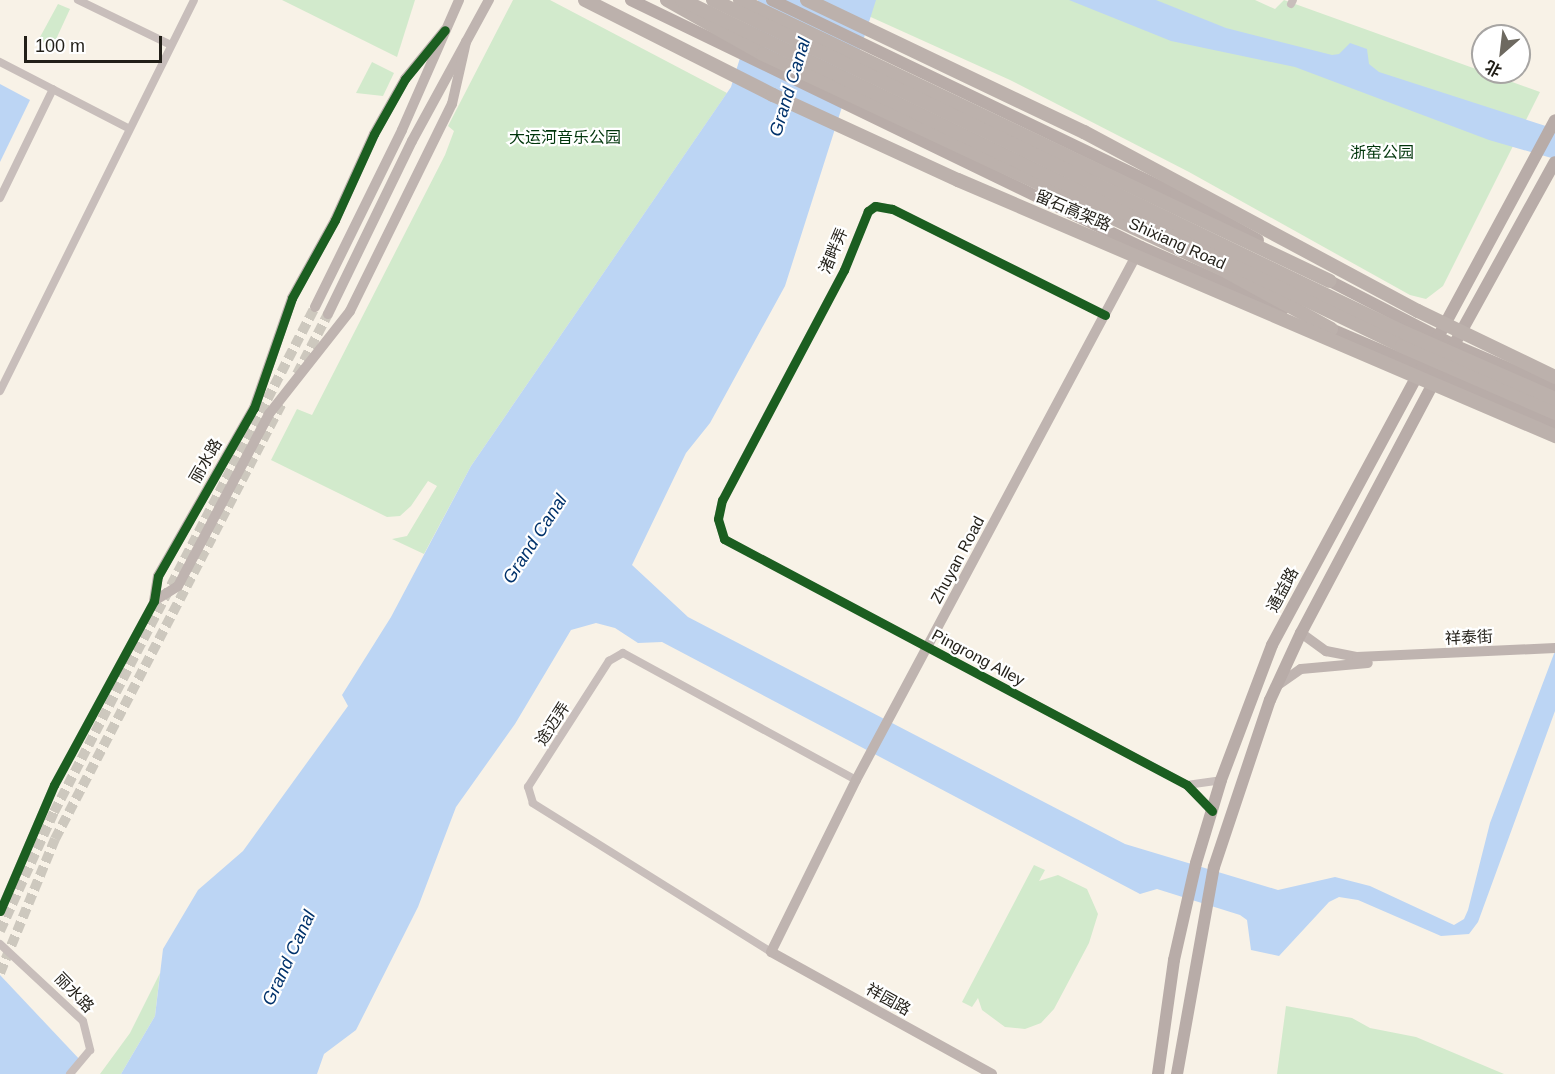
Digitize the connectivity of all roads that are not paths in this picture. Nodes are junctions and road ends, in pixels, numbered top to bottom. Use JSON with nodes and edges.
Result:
{"nodes":[{"id":1,"x":78,"y":0,"type":"edge"},
{"id":2,"x":194,"y":0,"type":"edge"},
{"id":3,"x":459,"y":0,"type":"edge"},
{"id":4,"x":489,"y":0,"type":"edge"},
{"id":5,"x":585,"y":0,"type":"edge"},
{"id":6,"x":631,"y":0,"type":"edge"},
{"id":7,"x":667,"y":0,"type":"edge"},
{"id":8,"x":682,"y":0,"type":"edge"},
{"id":9,"x":713,"y":0,"type":"edge"},
{"id":10,"x":741,"y":0,"type":"edge"},
{"id":11,"x":772,"y":0,"type":"edge"},
{"id":12,"x":807,"y":0,"type":"edge"},
{"id":13,"x":445,"y":30,"type":"junction"},
{"id":14,"x":466,"y":42,"type":"junction"},
{"id":15,"x":171,"y":45,"type":"junction"},
{"id":16,"x":0,"y":62,"type":"edge"},
{"id":17,"x":53,"y":89,"type":"junction"},
{"id":18,"x":1554,"y":122,"type":"edge"},
{"id":19,"x":128,"y":128,"type":"junction"},
{"id":20,"x":1554,"y":164,"type":"edge"},
{"id":21,"x":0,"y":198,"type":"edge"},
{"id":22,"x":1141,"y":247,"type":"junction"},
{"id":23,"x":1330,"y":281,"type":"junction"},
{"id":24,"x":315,"y":307,"type":"tunnel mouth"},
{"id":25,"x":328,"y":314,"type":"tunnel mouth"},
{"id":26,"x":1105,"y":315,"type":"junction"},
{"id":27,"x":1331,"y":329,"type":"junction"},
{"id":28,"x":1439,"y":337,"type":"junction"},
{"id":29,"x":1454,"y":345,"type":"junction"},
{"id":30,"x":1421,"y":368,"type":"junction"},
{"id":31,"x":1438,"y":375,"type":"junction"},
{"id":32,"x":1555,"y":377,"type":"edge"},
{"id":33,"x":1555,"y":388,"type":"edge"},
{"id":34,"x":0,"y":391,"type":"edge"},
{"id":35,"x":1555,"y":399,"type":"edge"},
{"id":36,"x":1555,"y":413,"type":"edge"},
{"id":37,"x":1555,"y":424,"type":"edge"},
{"id":38,"x":1555,"y":436,"type":"edge"},
{"id":39,"x":1329,"y":538,"type":"junction"},
{"id":40,"x":724,"y":539,"type":"joint"},
{"id":41,"x":1331,"y":574,"type":"junction"},
{"id":42,"x":154,"y":601,"type":"junction"},
{"id":43,"x":1301,"y":633,"type":"junction"},
{"id":44,"x":928,"y":649,"type":"junction"},
{"id":45,"x":1553,"y":649,"type":"edge"},
{"id":46,"x":1384,"y":657,"type":"junction"},
{"id":47,"x":1276,"y":688,"type":"junction"},
{"id":48,"x":856,"y":780,"type":"junction"},
{"id":49,"x":1221,"y":780,"type":"junction"},
{"id":50,"x":1187,"y":785,"type":"junction"},
{"id":51,"x":1212,"y":811,"type":"junction"},
{"id":52,"x":0,"y":912,"type":"edge"},
{"id":53,"x":0,"y":944,"type":"edge"},
{"id":54,"x":771,"y":952,"type":"junction"},
{"id":55,"x":70,"y":1074,"type":"edge"},
{"id":56,"x":992,"y":1074,"type":"edge"},
{"id":57,"x":1158,"y":1074,"type":"edge"},
{"id":58,"x":1177,"y":1074,"type":"edge"}],
"edges":[{"from":1,"to":15,"type":"street"},
{"from":2,"to":15,"type":"street"},
{"from":3,"to":13,"type":"street","name":"丽水路"},
{"from":4,"to":14,"type":"street","name":"丽水路"},
{"from":5,"to":38,"type":"highway","name":"留石高架路","bridge":true},
{"from":6,"to":22,"type":"main road","name":"Shixiang Road"},
{"from":7,"to":27,"type":"highway"},
{"from":8,"to":36,"type":"highway","name":"留石高架路","bridge":true},
{"from":9,"to":35,"type":"highway","name":"留石高架路","bridge":true},
{"from":10,"to":23,"type":"highway"},
{"from":11,"to":23,"type":"main road"},
{"from":12,"to":32,"type":"highway","bridge":true},
{"from":13,"to":24,"type":"street","name":"丽水路"},
{"from":13,"to":42,"type":"street","name":"丽水路"},
{"from":14,"to":25,"type":"street","name":"丽水路"},
{"from":14,"to":42,"type":"street","name":"丽水路"},
{"from":15,"to":19,"type":"street"},
{"from":16,"to":17,"type":"street"},
{"from":17,"to":19,"type":"street"},
{"from":17,"to":21,"type":"street"},
{"from":18,"to":28,"type":"main road","name":"通益路"},
{"from":19,"to":34,"type":"street"},
{"from":20,"to":29,"type":"main road"},
{"from":22,"to":26,"type":"street","name":"Zhuyan Road"},
{"from":22,"to":27,"type":"main road","name":"Shixiang Road"},
{"from":23,"to":28,"type":"main road"},
{"from":26,"to":40,"type":"street","name":"渚畔弄"},
{"from":26,"to":44,"type":"street","name":"Zhuyan Road"},
{"from":27,"to":30,"type":"main road","name":"Shixiang Road"},
{"from":28,"to":29,"type":"main road"},
{"from":28,"to":30,"type":"main road","name":"通益路"},
{"from":29,"to":31,"type":"main road"},
{"from":29,"to":33,"type":"main road"},
{"from":30,"to":31,"type":"main road","name":"Shixiang Road"},
{"from":30,"to":39,"type":"main road","name":"通益路"},
{"from":31,"to":37,"type":"main road","name":"Shixiang Road"},
{"from":31,"to":41,"type":"main road"},
{"from":39,"to":41,"type":"main road"},
{"from":39,"to":49,"type":"main road","name":"通益路"},
{"from":40,"to":44,"type":"street","name":"Pingrong Alley"},
{"from":41,"to":43,"type":"main road"},
{"from":42,"to":52,"type":"street","name":"丽水路"},
{"from":43,"to":46,"type":"street","name":"祥泰街"},
{"from":43,"to":47,"type":"main road"},
{"from":44,"to":48,"type":"street","name":"Zhuyan Road"},
{"from":44,"to":50,"type":"street","name":"Pingrong Alley"},
{"from":45,"to":46,"type":"street","name":"祥泰街"},
{"from":46,"to":47,"type":"street","name":"祥泰街"},
{"from":47,"to":58,"type":"main road"},
{"from":48,"to":54,"type":"street","name":"Zhuyan Road"},
{"from":48,"to":54,"type":"street","name":"途迈弄"},
{"from":49,"to":50,"type":"street"},
{"from":49,"to":51,"type":"main road","name":"通益路"},
{"from":50,"to":51,"type":"street","name":"Pingrong Alley"},
{"from":51,"to":57,"type":"main road","name":"通益路"},
{"from":53,"to":55,"type":"street","name":"丽水路"},
{"from":54,"to":56,"type":"street","name":"祥园路"}]}
